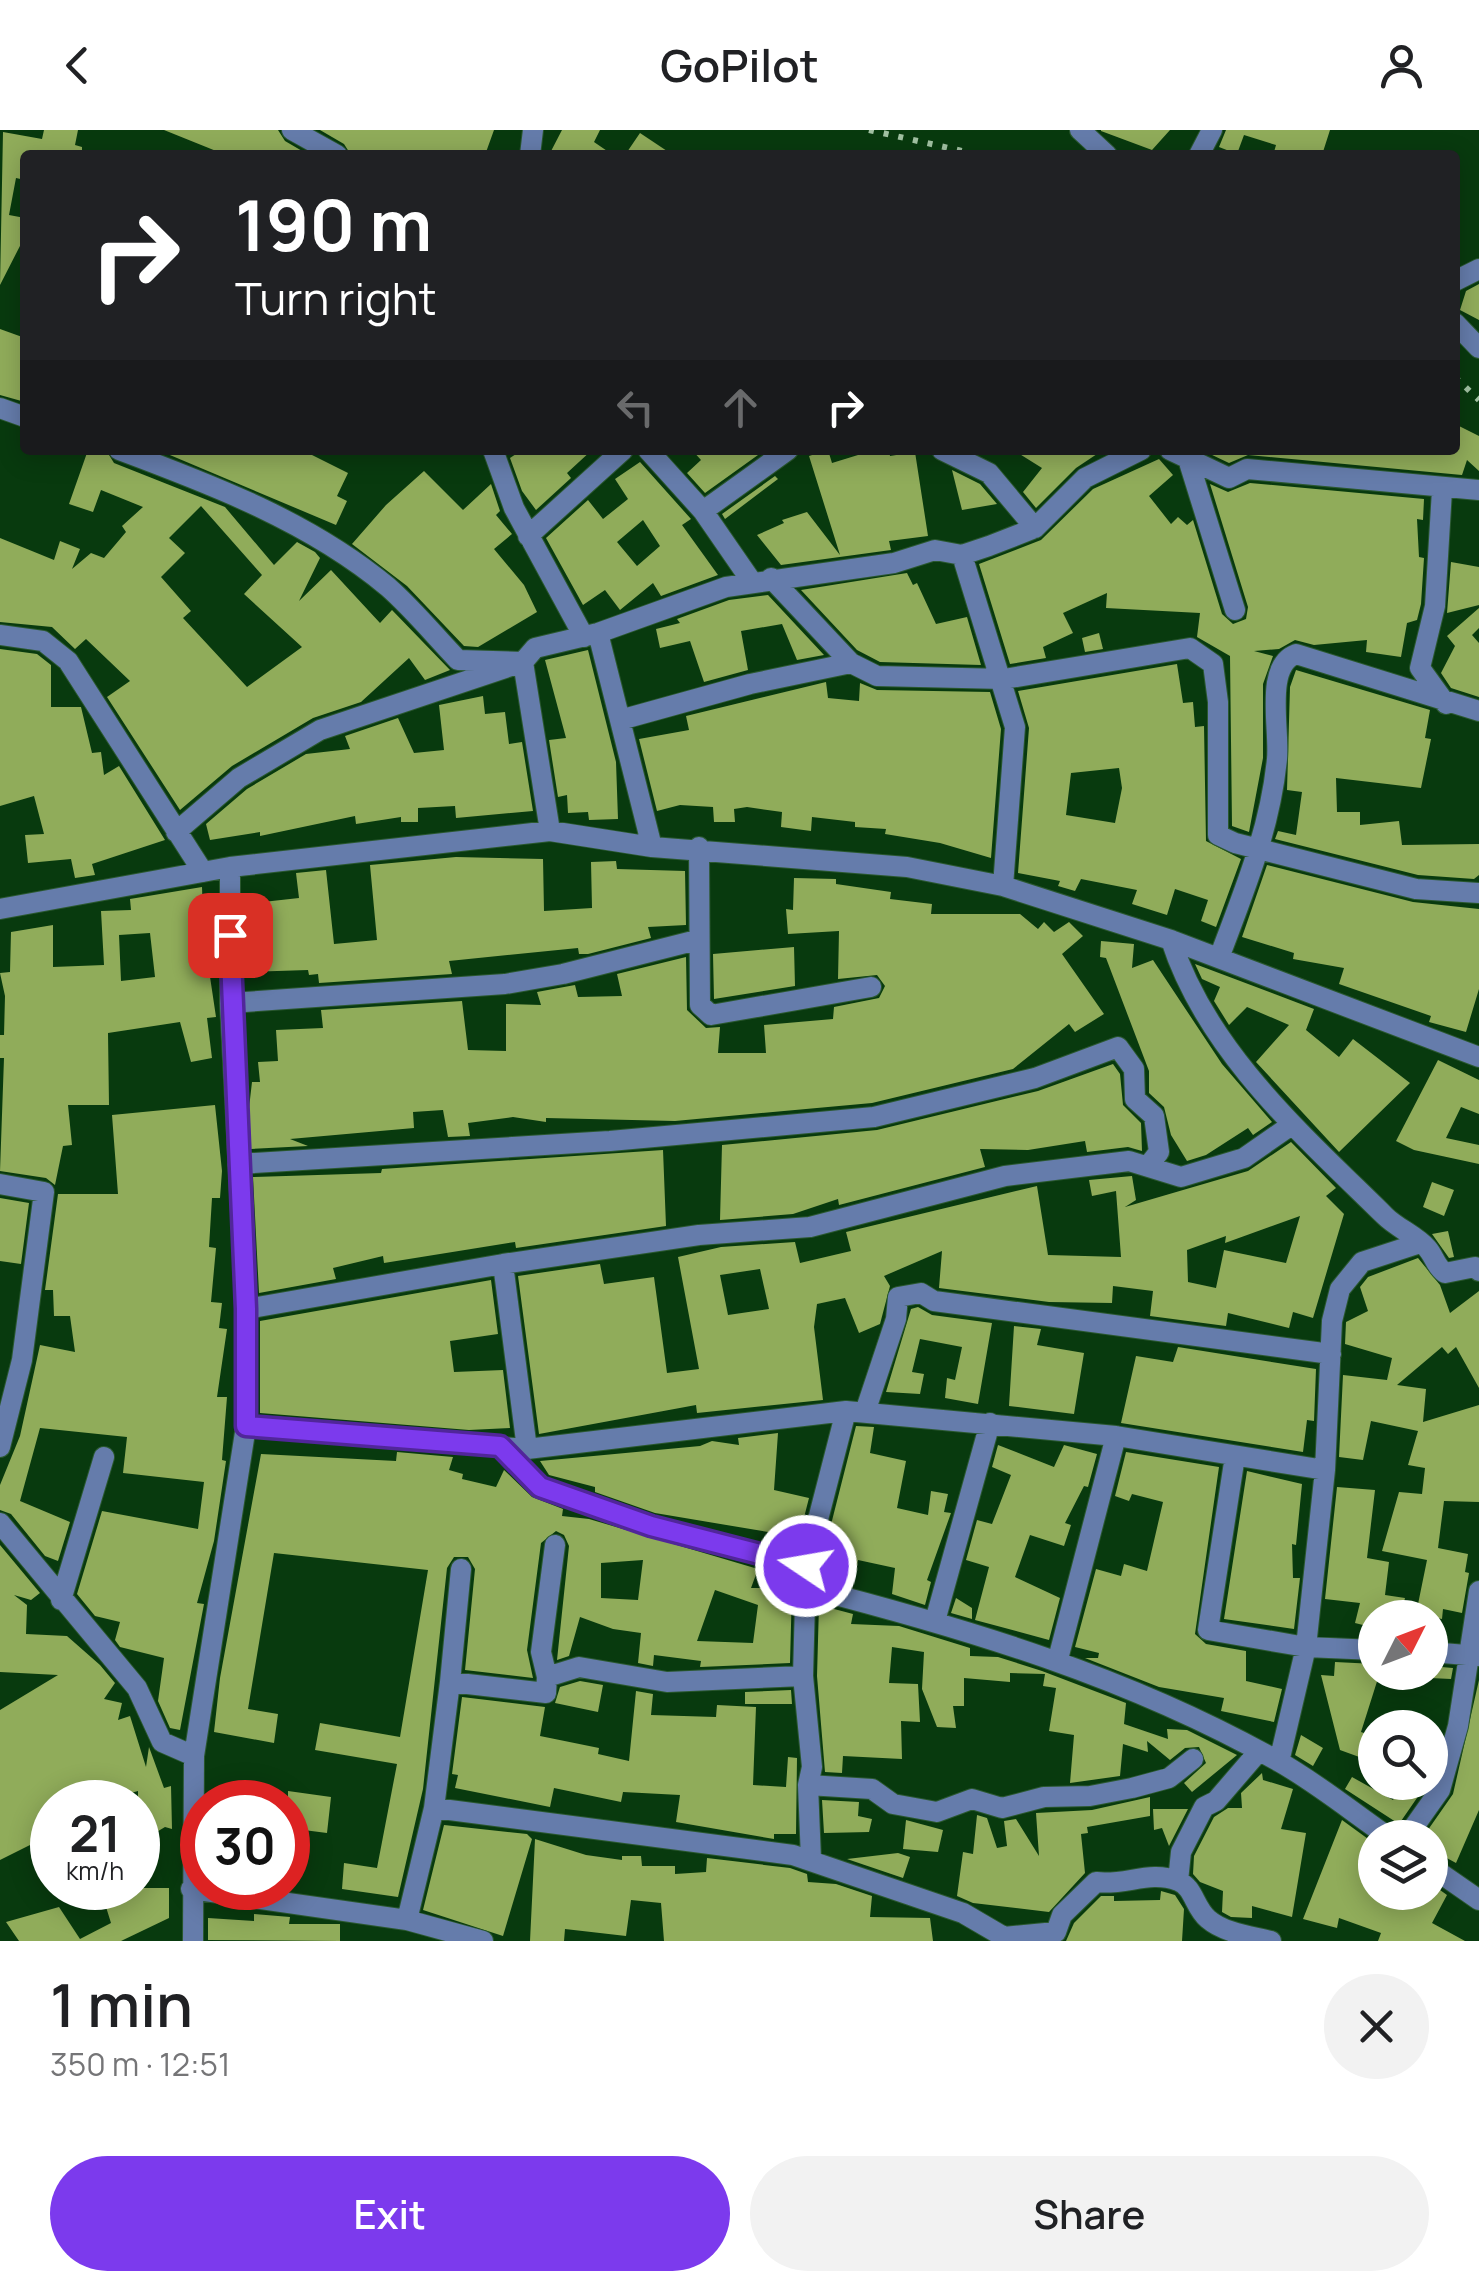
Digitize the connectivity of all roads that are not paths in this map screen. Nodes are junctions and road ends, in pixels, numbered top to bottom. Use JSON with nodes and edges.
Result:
{"nodes":[{"id":1,"x":292,"y":130,"type":"edge"},
{"id":2,"x":1080,"y":130,"type":"edge"},
{"id":3,"x":328,"y":150,"type":"edge"},
{"id":4,"x":1102,"y":150,"type":"edge"},
{"id":5,"x":1460,"y":328,"type":"edge"},
{"id":6,"x":1479,"y":348,"type":"edge"},
{"id":7,"x":133,"y":455,"type":"edge"},
{"id":8,"x":494,"y":455,"type":"edge"},
{"id":9,"x":617,"y":455,"type":"edge"},
{"id":10,"x":653,"y":455,"type":"edge"},
{"id":11,"x":772,"y":455,"type":"edge"},
{"id":12,"x":952,"y":455,"type":"edge"},
{"id":13,"x":1131,"y":455,"type":"edge"},
{"id":14,"x":1179,"y":455,"type":"edge"},
{"id":15,"x":1442,"y":490,"type":"junction"},
{"id":16,"x":1479,"y":490,"type":"edge"},
{"id":17,"x":703,"y":511,"type":"junction"},
{"id":18,"x":1035,"y":528,"type":"junction"},
{"id":19,"x":528,"y":536,"type":"junction"},
{"id":20,"x":962,"y":555,"type":"junction"},
{"id":21,"x":761,"y":580,"type":"junction"},
{"id":22,"x":1236,"y":610,"type":"dead end"},
{"id":23,"x":0,"y":635,"type":"edge"},
{"id":24,"x":591,"y":635,"type":"junction"},
{"id":25,"x":523,"y":662,"type":"junction"},
{"id":26,"x":851,"y":663,"type":"junction"},
{"id":27,"x":1004,"y":679,"type":"junction"},
{"id":28,"x":1446,"y":704,"type":"junction"},
{"id":29,"x":1479,"y":711,"type":"edge"},
{"id":30,"x":620,"y":720,"type":"junction"},
{"id":31,"x":550,"y":831,"type":"junction"},
{"id":32,"x":176,"y":832,"type":"junction"},
{"id":33,"x":652,"y":846,"type":"junction"},
{"id":34,"x":698,"y":848,"type":"junction"},
{"id":35,"x":1260,"y":850,"type":"junction"},
{"id":36,"x":230,"y":867,"type":"junction"},
{"id":37,"x":203,"y":872,"type":"junction"},
{"id":38,"x":1003,"y":886,"type":"junction"},
{"id":39,"x":1479,"y":894,"type":"edge"},
{"id":40,"x":0,"y":909,"type":"edge"},
{"id":41,"x":697,"y":940,"type":"junction"},
{"id":42,"x":1172,"y":940,"type":"junction"},
{"id":43,"x":1219,"y":958,"type":"junction"},
{"id":44,"x":871,"y":986,"type":"dead end"},
{"id":45,"x":230,"y":1003,"type":"junction"},
{"id":46,"x":1479,"y":1057,"type":"edge"},
{"id":47,"x":1290,"y":1126,"type":"junction"},
{"id":48,"x":238,"y":1164,"type":"junction"},
{"id":49,"x":1148,"y":1166,"type":"junction"},
{"id":50,"x":0,"y":1184,"type":"edge"},
{"id":51,"x":1420,"y":1243,"type":"junction"},
{"id":52,"x":503,"y":1264,"type":"junction"},
{"id":53,"x":1479,"y":1270,"type":"edge"},
{"id":54,"x":246,"y":1309,"type":"junction"},
{"id":55,"x":1331,"y":1354,"type":"junction"},
{"id":56,"x":856,"y":1412,"type":"junction"},
{"id":57,"x":990,"y":1424,"type":"junction"},
{"id":58,"x":246,"y":1426,"type":"junction"},
{"id":59,"x":1116,"y":1436,"type":"junction"},
{"id":60,"x":500,"y":1446,"type":"junction"},
{"id":61,"x":0,"y":1447,"type":"edge"},
{"id":62,"x":526,"y":1449,"type":"junction"},
{"id":63,"x":1235,"y":1456,"type":"junction"},
{"id":64,"x":104,"y":1457,"type":"dead end"},
{"id":65,"x":1324,"y":1470,"type":"junction"},
{"id":66,"x":0,"y":1523,"type":"edge"},
{"id":67,"x":555,"y":1545,"type":"dead end"},
{"id":68,"x":806,"y":1566,"type":"junction"},
{"id":69,"x":461,"y":1569,"type":"dead end"},
{"id":70,"x":805,"y":1588,"type":"junction"},
{"id":71,"x":1479,"y":1591,"type":"edge"},
{"id":72,"x":61,"y":1600,"type":"junction"},
{"id":73,"x":935,"y":1621,"type":"junction"},
{"id":74,"x":1306,"y":1647,"type":"junction"},
{"id":75,"x":1358,"y":1649,"type":"edge"},
{"id":76,"x":1448,"y":1653,"type":"edge"},
{"id":77,"x":1474,"y":1655,"type":"edge"},
{"id":78,"x":1058,"y":1659,"type":"junction"},
{"id":79,"x":803,"y":1676,"type":"junction"},
{"id":80,"x":546,"y":1677,"type":"junction"},
{"id":81,"x":450,"y":1682,"type":"junction"},
{"id":82,"x":1260,"y":1751,"type":"junction"},
{"id":83,"x":194,"y":1756,"type":"junction"},
{"id":84,"x":1193,"y":1759,"type":"dead end"},
{"id":85,"x":1280,"y":1762,"type":"junction"},
{"id":86,"x":193,"y":1780,"type":"edge"},
{"id":87,"x":808,"y":1785,"type":"junction"},
{"id":88,"x":434,"y":1808,"type":"junction"},
{"id":89,"x":1364,"y":1820,"type":"edge"},
{"id":90,"x":1419,"y":1820,"type":"edge"},
{"id":91,"x":811,"y":1859,"type":"junction"},
{"id":92,"x":1448,"y":1878,"type":"edge"},
{"id":93,"x":1178,"y":1881,"type":"junction"},
{"id":94,"x":1479,"y":1900,"type":"edge"},
{"id":95,"x":310,"y":1906,"type":"edge"},
{"id":96,"x":192,"y":1910,"type":"edge"},
{"id":97,"x":407,"y":1920,"type":"junction"},
{"id":98,"x":1002,"y":1939,"type":"edge"},
{"id":99,"x":193,"y":1941,"type":"edge"},
{"id":100,"x":483,"y":1941,"type":"edge"},
{"id":101,"x":1271,"y":1941,"type":"edge"}],
"edges":[{"from":1,"to":3,"type":"street"},
{"from":2,"to":4,"type":"street"},
{"from":5,"to":6,"type":"street"},
{"from":7,"to":25,"type":"street"},
{"from":8,"to":19,"type":"street"},
{"from":9,"to":19,"type":"street"},
{"from":10,"to":17,"type":"street"},
{"from":11,"to":17,"type":"street"},
{"from":12,"to":18,"type":"street"},
{"from":13,"to":18,"type":"street"},
{"from":14,"to":15,"type":"street"},
{"from":14,"to":22,"type":"street"},
{"from":15,"to":16,"type":"street"},
{"from":15,"to":28,"type":"street"},
{"from":17,"to":21,"type":"street"},
{"from":18,"to":20,"type":"street"},
{"from":19,"to":24,"type":"street"},
{"from":20,"to":21,"type":"street"},
{"from":20,"to":27,"type":"street"},
{"from":21,"to":24,"type":"street"},
{"from":21,"to":26,"type":"street"},
{"from":23,"to":32,"type":"street"},
{"from":24,"to":25,"type":"street"},
{"from":24,"to":30,"type":"street"},
{"from":25,"to":31,"type":"street"},
{"from":25,"to":32,"type":"street"},
{"from":26,"to":27,"type":"street"},
{"from":26,"to":30,"type":"street"},
{"from":27,"to":35,"type":"street"},
{"from":27,"to":38,"type":"street"},
{"from":28,"to":29,"type":"street"},
{"from":28,"to":35,"type":"street"},
{"from":30,"to":33,"type":"street"},
{"from":31,"to":33,"type":"street"},
{"from":31,"to":36,"type":"street"},
{"from":32,"to":37,"type":"street"},
{"from":33,"to":34,"type":"street"},
{"from":34,"to":38,"type":"street"},
{"from":34,"to":41,"type":"street"},
{"from":35,"to":39,"type":"street"},
{"from":35,"to":43,"type":"street"},
{"from":36,"to":37,"type":"street"},
{"from":36,"to":45,"type":"street"},
{"from":37,"to":40,"type":"street"},
{"from":38,"to":42,"type":"street"},
{"from":41,"to":44,"type":"street"},
{"from":41,"to":45,"type":"street"},
{"from":42,"to":43,"type":"street"},
{"from":42,"to":47,"type":"street"},
{"from":43,"to":46,"type":"street"},
{"from":45,"to":48,"type":"street"},
{"from":47,"to":49,"type":"street"},
{"from":47,"to":51,"type":"street"},
{"from":48,"to":49,"type":"street"},
{"from":48,"to":54,"type":"street"},
{"from":49,"to":52,"type":"street"},
{"from":50,"to":61,"type":"street"},
{"from":51,"to":53,"type":"street"},
{"from":51,"to":55,"type":"street"},
{"from":52,"to":54,"type":"street"},
{"from":52,"to":62,"type":"street"},
{"from":54,"to":58,"type":"street"},
{"from":55,"to":56,"type":"street"},
{"from":55,"to":65,"type":"street"},
{"from":56,"to":57,"type":"street"},
{"from":56,"to":62,"type":"street"},
{"from":56,"to":68,"type":"street"},
{"from":57,"to":59,"type":"street"},
{"from":57,"to":73,"type":"street"},
{"from":58,"to":60,"type":"street"},
{"from":58,"to":83,"type":"street"},
{"from":59,"to":63,"type":"street"},
{"from":59,"to":78,"type":"street"},
{"from":60,"to":62,"type":"street"},
{"from":60,"to":68,"type":"street"},
{"from":63,"to":65,"type":"street"},
{"from":63,"to":74,"type":"street"},
{"from":64,"to":72,"type":"street"},
{"from":65,"to":74,"type":"street"},
{"from":66,"to":72,"type":"street"},
{"from":67,"to":80,"type":"street"},
{"from":68,"to":70,"type":"street"},
{"from":69,"to":81,"type":"street"},
{"from":70,"to":73,"type":"street"},
{"from":70,"to":79,"type":"street"},
{"from":71,"to":77,"type":"street"},
{"from":72,"to":83,"type":"street"},
{"from":73,"to":78,"type":"street"},
{"from":74,"to":75,"type":"street"},
{"from":74,"to":85,"type":"street"},
{"from":76,"to":77,"type":"street"},
{"from":77,"to":90,"type":"street"},
{"from":78,"to":82,"type":"street"},
{"from":79,"to":80,"type":"street"},
{"from":79,"to":87,"type":"street"},
{"from":80,"to":81,"type":"street"},
{"from":81,"to":88,"type":"street"},
{"from":82,"to":85,"type":"street"},
{"from":82,"to":93,"type":"street"},
{"from":83,"to":86,"type":"street"},
{"from":84,"to":87,"type":"street"},
{"from":85,"to":89,"type":"street"},
{"from":87,"to":91,"type":"street"},
{"from":88,"to":91,"type":"street"},
{"from":88,"to":97,"type":"street"},
{"from":91,"to":98,"type":"street"},
{"from":92,"to":94,"type":"street"},
{"from":93,"to":98,"type":"street"},
{"from":93,"to":101,"type":"street"},
{"from":95,"to":97,"type":"street"},
{"from":96,"to":99,"type":"street"},
{"from":97,"to":100,"type":"street"}]}
